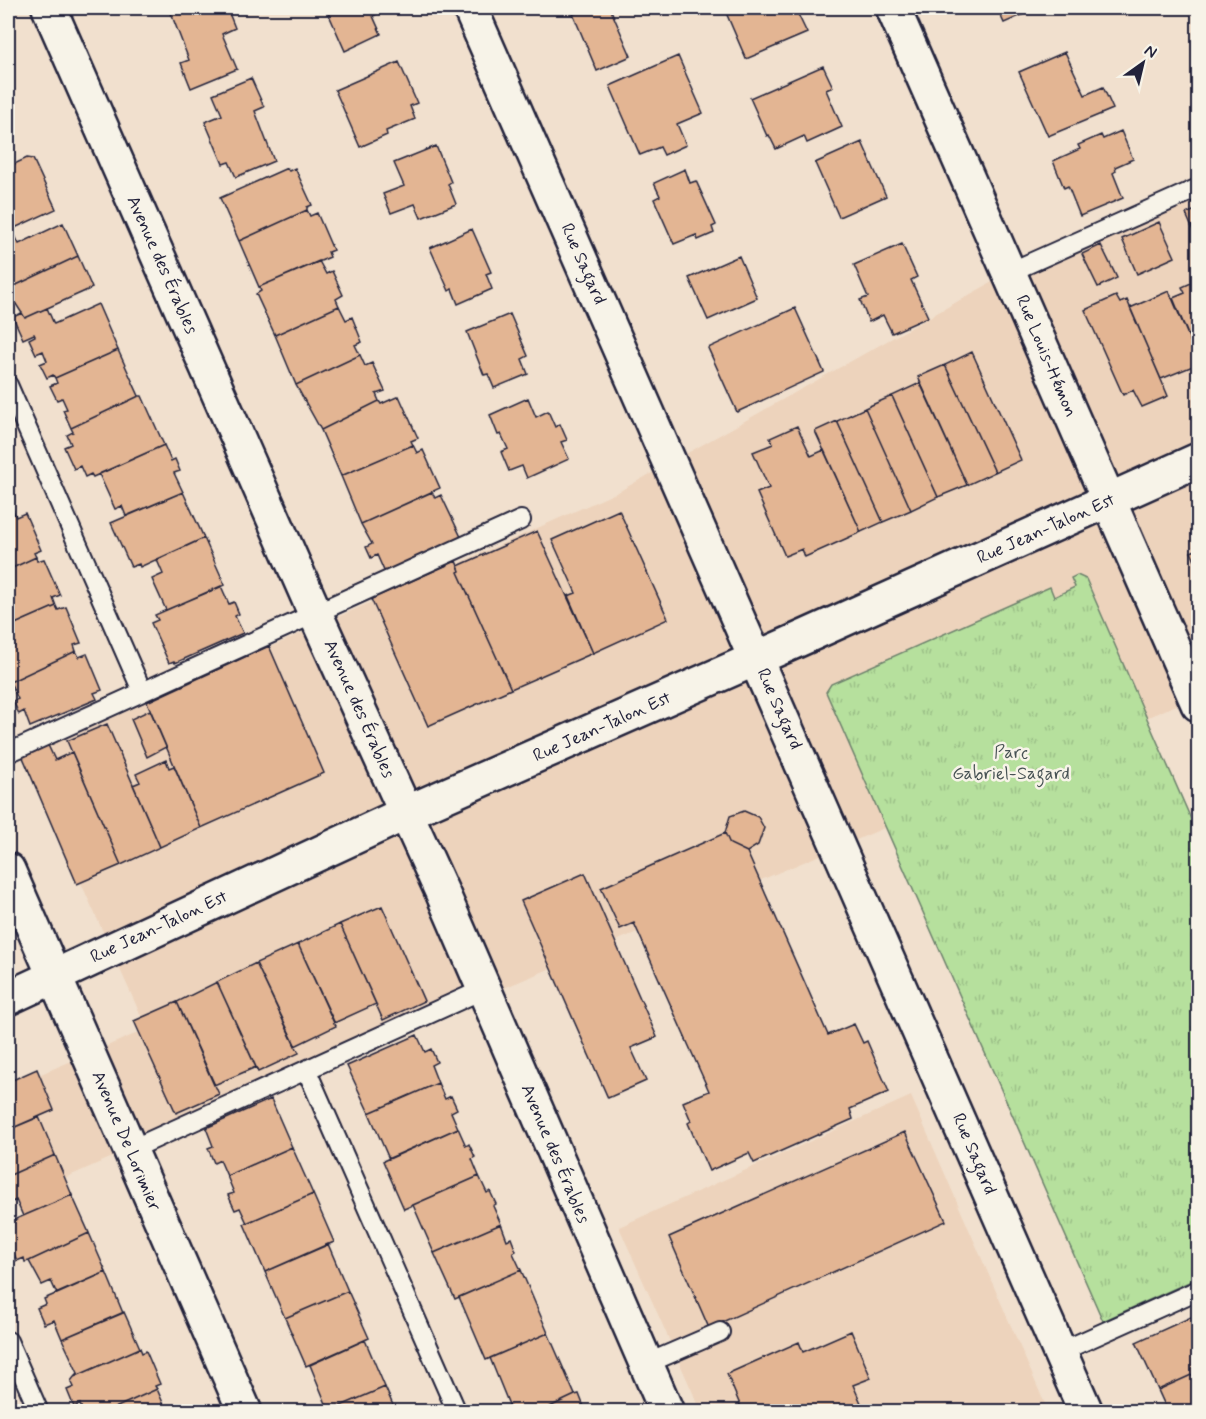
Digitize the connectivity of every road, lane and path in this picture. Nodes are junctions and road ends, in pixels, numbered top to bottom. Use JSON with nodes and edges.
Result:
{"nodes":[{"id":1,"x":49,"y":8,"type":"edge"},
{"id":2,"x":470,"y":8,"type":"edge"},
{"id":3,"x":893,"y":8,"type":"edge"},
{"id":4,"x":1198,"y":188,"type":"edge"},
{"id":5,"x":1010,"y":272,"type":"junction"},
{"id":6,"x":8,"y":385,"type":"edge"},
{"id":7,"x":1198,"y":460,"type":"edge"},
{"id":8,"x":1109,"y":500,"type":"junction"},
{"id":9,"x":521,"y":520,"type":"dead end"},
{"id":10,"x":315,"y":613,"type":"junction"},
{"id":11,"x":756,"y":658,"type":"junction"},
{"id":12,"x":142,"y":691,"type":"junction"},
{"id":13,"x":1198,"y":699,"type":"edge"},
{"id":14,"x":8,"y":753,"type":"edge"},
{"id":15,"x":406,"y":813,"type":"junction"},
{"id":16,"x":8,"y":870,"type":"edge"},
{"id":17,"x":55,"y":976,"type":"junction"},
{"id":18,"x":484,"y":989,"type":"junction"},
{"id":19,"x":8,"y":998,"type":"edge"},
{"id":20,"x":307,"y":1071,"type":"junction"},
{"id":21,"x":130,"y":1150,"type":"junction"},
{"id":22,"x":1198,"y":1290,"type":"edge"},
{"id":23,"x":720,"y":1332,"type":"dead end"},
{"id":24,"x":8,"y":1341,"type":"edge"},
{"id":25,"x":1060,"y":1352,"type":"junction"},
{"id":26,"x":646,"y":1364,"type":"junction"},
{"id":27,"x":39,"y":1412,"type":"edge"},
{"id":28,"x":245,"y":1412,"type":"edge"},
{"id":29,"x":457,"y":1412,"type":"edge"},
{"id":30,"x":667,"y":1412,"type":"edge"},
{"id":31,"x":1086,"y":1412,"type":"edge"}],
"edges":[{"from":1,"to":10,"type":"street","name":"Avenue des Érables"},
{"from":2,"to":11,"type":"street","name":"Rue Sagard"},
{"from":3,"to":5,"type":"street","name":"Rue Louis-Hémon"},
{"from":4,"to":5,"type":"lane"},
{"from":5,"to":8,"type":"street","name":"Rue Louis-Hémon"},
{"from":6,"to":12,"type":"lane"},
{"from":7,"to":8,"type":"street","name":"Rue Jean-Talon Est"},
{"from":8,"to":11,"type":"street","name":"Rue Jean-Talon Est"},
{"from":8,"to":13,"type":"street","name":"Rue Louis-Hémon"},
{"from":9,"to":10,"type":"lane"},
{"from":10,"to":12,"type":"lane"},
{"from":10,"to":15,"type":"street","name":"Avenue des Érables"},
{"from":11,"to":15,"type":"street","name":"Rue Jean-Talon Est"},
{"from":11,"to":25,"type":"street","name":"Rue Sagard"},
{"from":12,"to":14,"type":"lane"},
{"from":15,"to":17,"type":"street","name":"Rue Jean-Talon Est"},
{"from":15,"to":18,"type":"street","name":"Avenue des Érables"},
{"from":16,"to":17,"type":"street","name":"Avenue De Lorimier"},
{"from":17,"to":19,"type":"street","name":"Rue Jean-Talon Est"},
{"from":17,"to":21,"type":"street","name":"Avenue De Lorimier"},
{"from":18,"to":20,"type":"lane"},
{"from":18,"to":26,"type":"street","name":"Avenue des Érables"},
{"from":20,"to":21,"type":"lane"},
{"from":20,"to":29,"type":"lane"},
{"from":21,"to":28,"type":"street","name":"Avenue De Lorimier"},
{"from":22,"to":25,"type":"lane"},
{"from":23,"to":26,"type":"lane"},
{"from":24,"to":27,"type":"lane"},
{"from":25,"to":31,"type":"street","name":"Rue Sagard"},
{"from":26,"to":30,"type":"street","name":"Avenue des Érables"}]}
